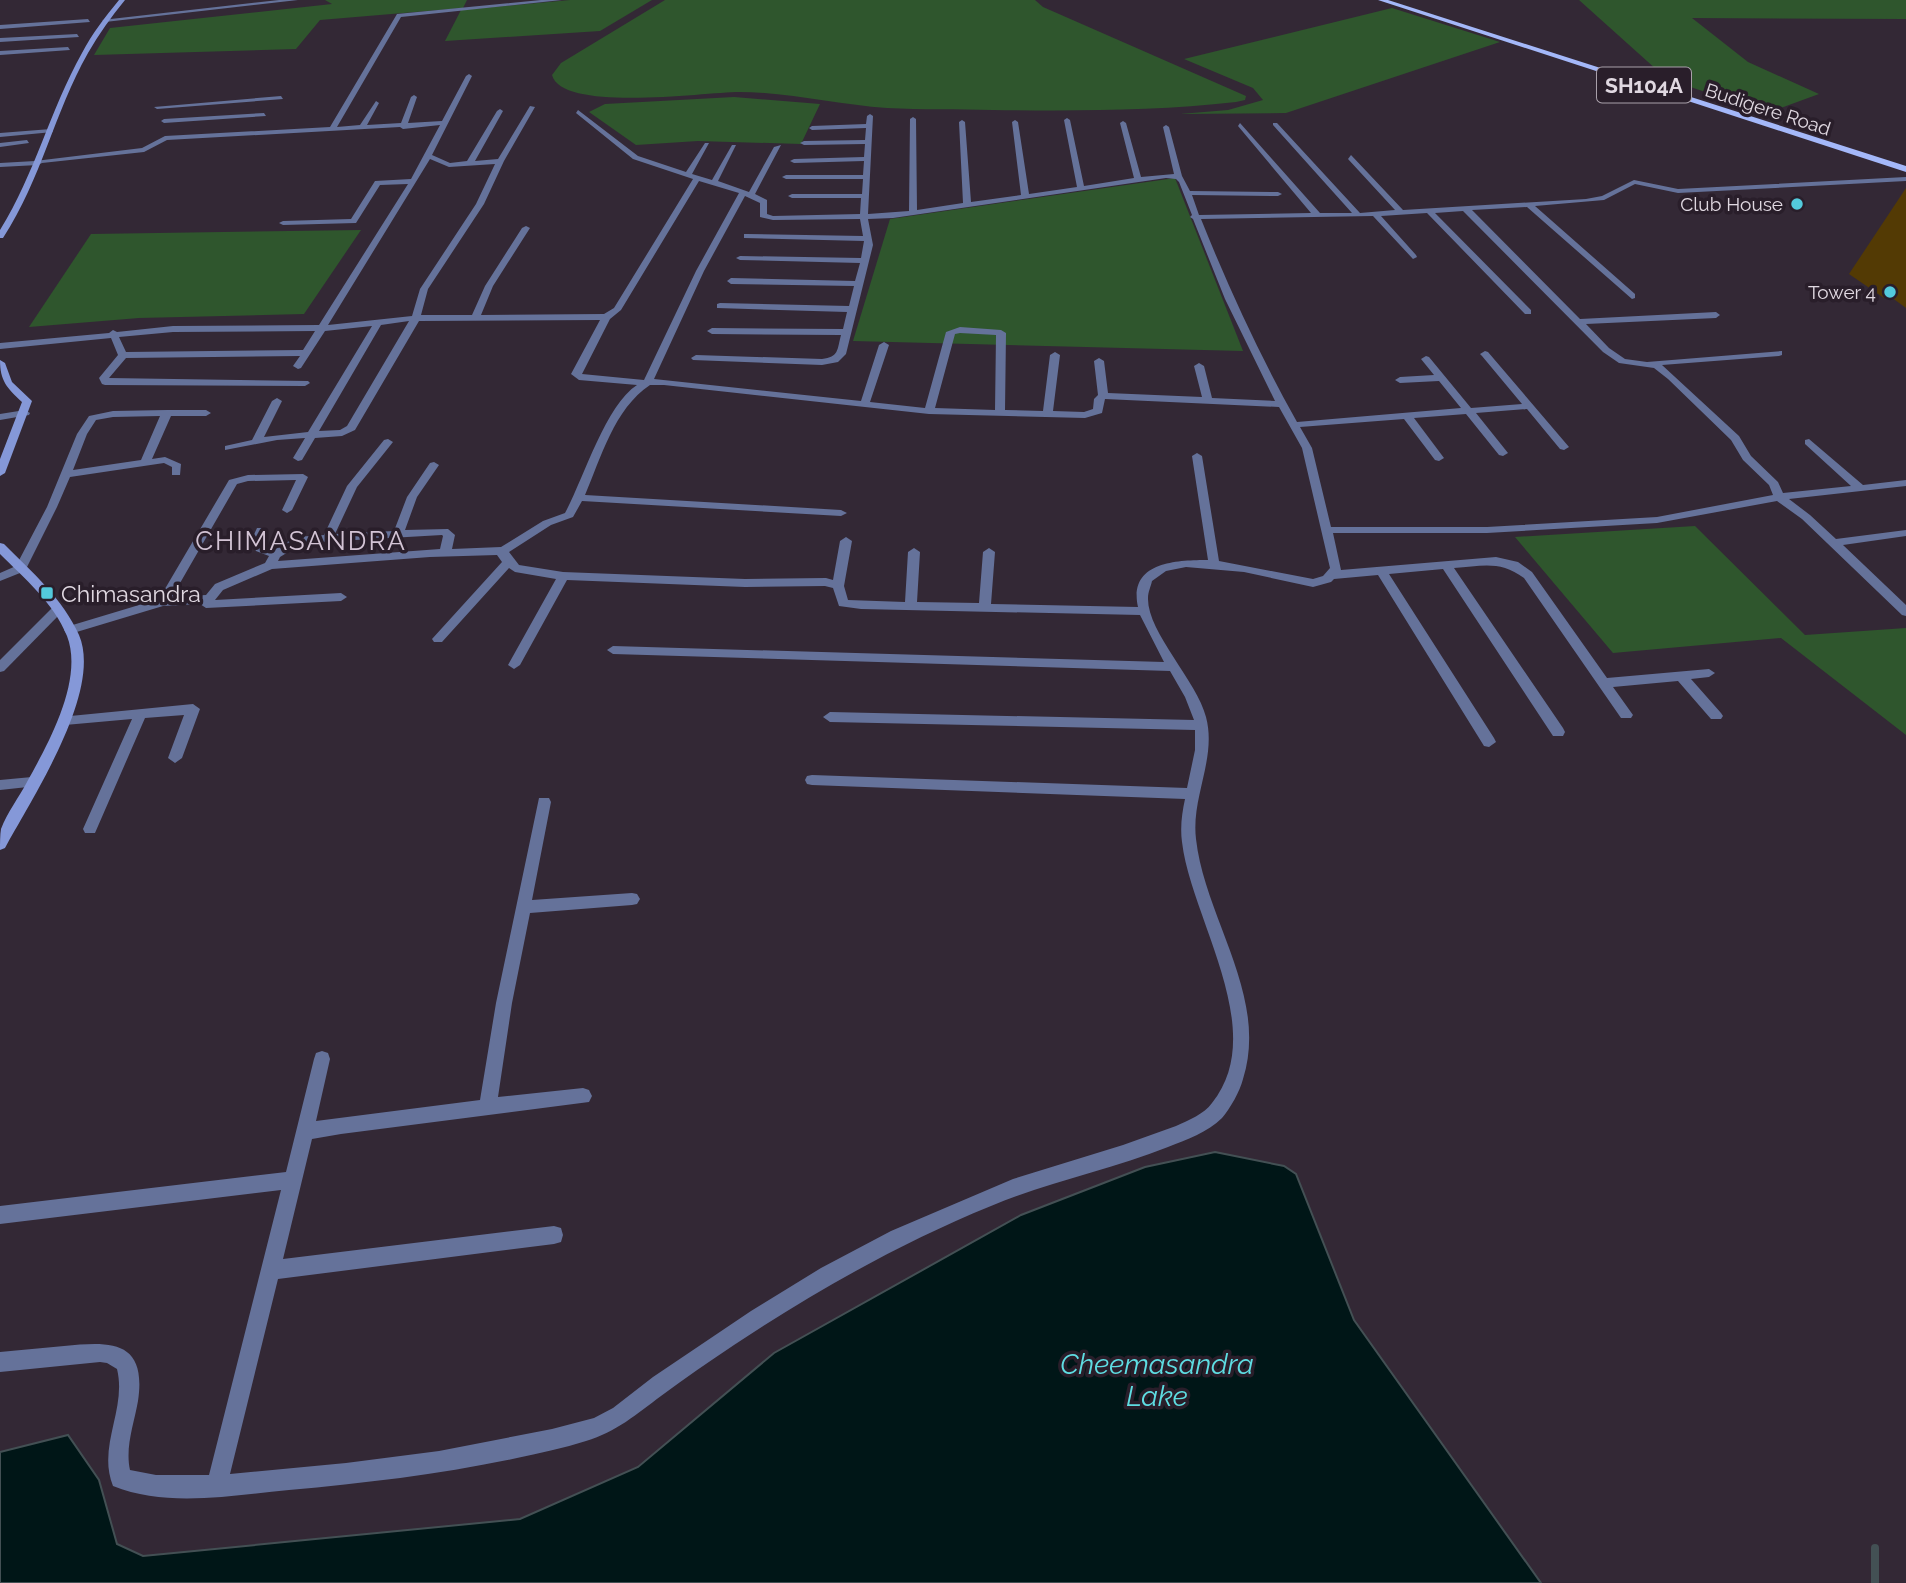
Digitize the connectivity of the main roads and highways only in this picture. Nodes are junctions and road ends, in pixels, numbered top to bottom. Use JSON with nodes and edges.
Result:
{"nodes":[{"id":1,"x":1381,"y":0,"type":"edge"},
{"id":2,"x":1394,"y":0,"type":"edge"},
{"id":3,"x":1906,"y":166,"type":"edge"}],
"edges":[{"from":1,"to":3,"type":"main road","name":"Budigere Road","number":"SH104A"},
{"from":2,"to":3,"type":"main road","name":"Budigere Road","number":"SH104A"}]}
